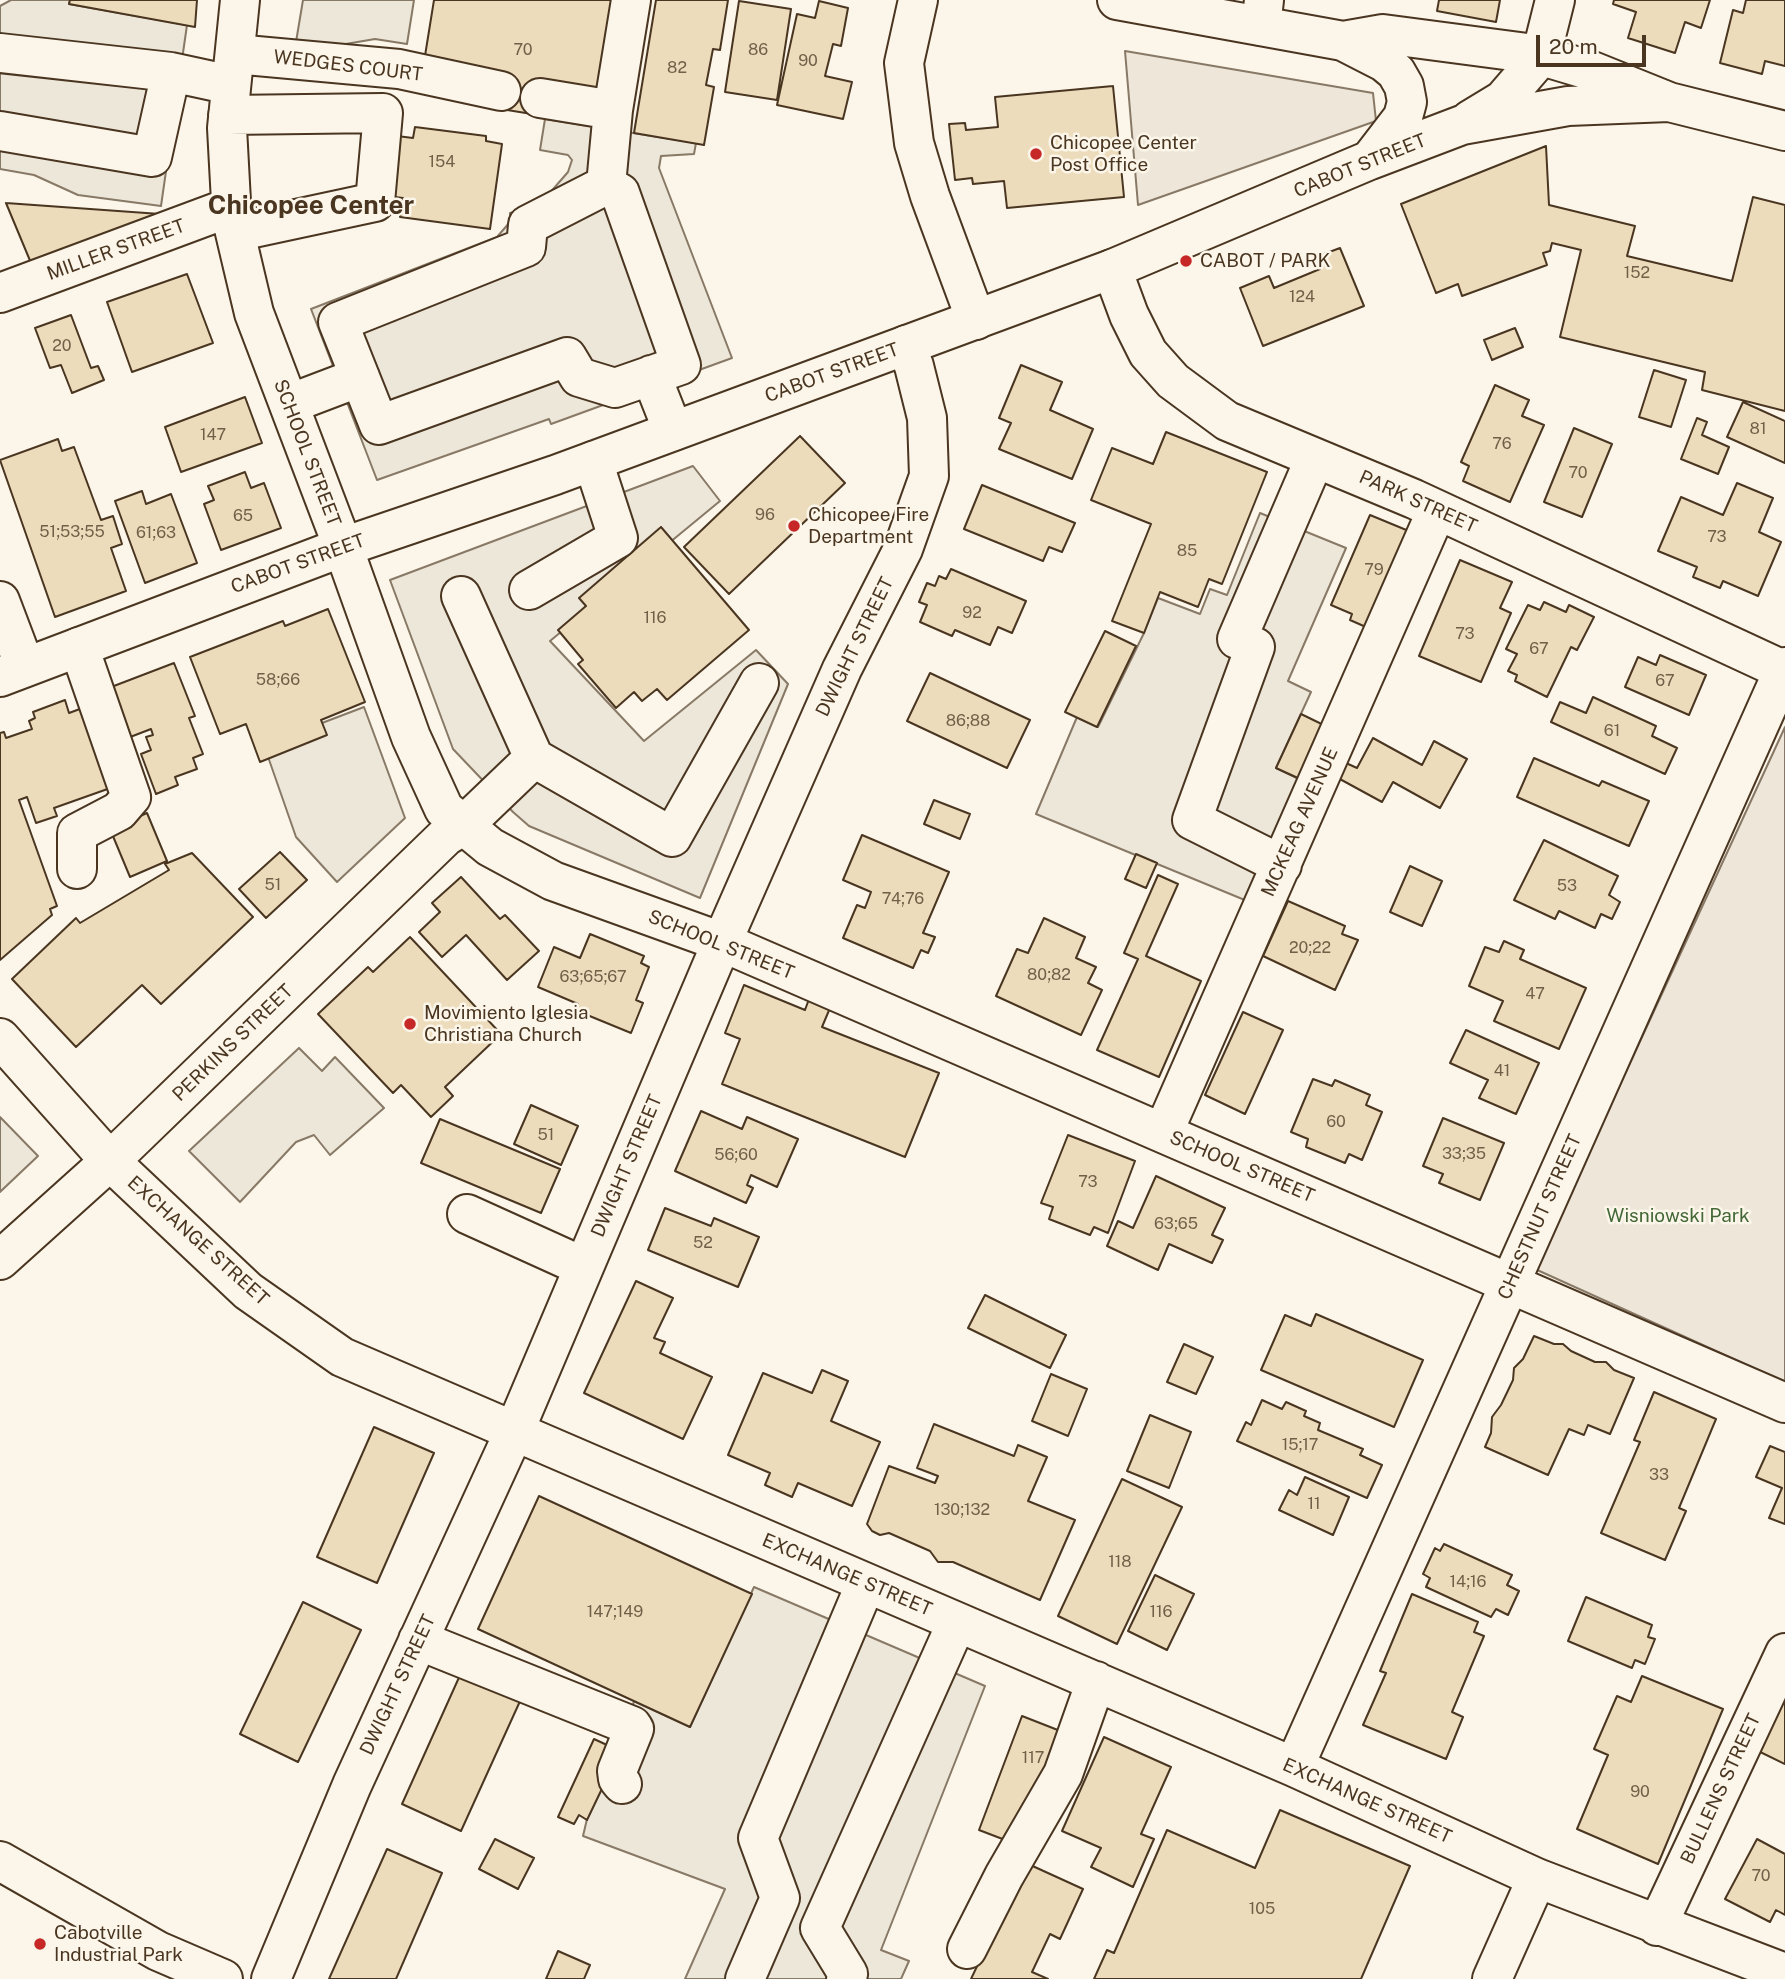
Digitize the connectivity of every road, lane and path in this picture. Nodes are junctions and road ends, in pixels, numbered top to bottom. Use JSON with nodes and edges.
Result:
{"nodes":[{"id":1,"x":240,"y":0,"type":"edge"},
{"id":2,"x":631,"y":0,"type":"edge"},
{"id":3,"x":918,"y":0,"type":"edge"},
{"id":4,"x":1117,"y":0,"type":"edge"},
{"id":5,"x":1555,"y":0,"type":"edge"},
{"id":6,"x":1165,"y":4,"type":"edge"},
{"id":7,"x":1262,"y":13,"type":"edge"},
{"id":8,"x":1343,"y":41,"type":"junction"},
{"id":9,"x":0,"y":53,"type":"edge"},
{"id":10,"x":1541,"y":56,"type":"junction"},
{"id":11,"x":171,"y":72,"type":"junction"},
{"id":12,"x":231,"y":85,"type":"junction"},
{"id":13,"x":501,"y":90,"type":"dead end"},
{"id":14,"x":540,"y":98,"type":"dead end"},
{"id":15,"x":1669,"y":102,"type":"junction"},
{"id":16,"x":613,"y":110,"type":"junction"},
{"id":17,"x":1462,"y":125,"type":"junction"},
{"id":18,"x":0,"y":131,"type":"edge"},
{"id":19,"x":1785,"y":131,"type":"edge"},
{"id":20,"x":1370,"y":160,"type":"junction"},
{"id":21,"x":606,"y":186,"type":"junction"},
{"id":22,"x":233,"y":219,"type":"junction"},
{"id":23,"x":1112,"y":269,"type":"junction"},
{"id":24,"x":0,"y":293,"type":"edge"},
{"id":25,"x":976,"y":320,"type":"junction"},
{"id":26,"x":906,"y":345,"type":"junction"},
{"id":27,"x":651,"y":375,"type":"junction"},
{"id":28,"x":360,"y":377,"type":"junction"},
{"id":29,"x":289,"y":404,"type":"junction"},
{"id":30,"x":673,"y":432,"type":"junction"},
{"id":31,"x":1315,"y":458,"type":"junction"},
{"id":32,"x":593,"y":461,"type":"junction"},
{"id":33,"x":1437,"y":510,"type":"junction"},
{"id":34,"x":343,"y":547,"type":"junction"},
{"id":35,"x":529,"y":590,"type":"dead end"},
{"id":36,"x":461,"y":596,"type":"dead end"},
{"id":37,"x":0,"y":601,"type":"edge"},
{"id":38,"x":79,"y":647,"type":"junction"},
{"id":39,"x":1785,"y":670,"type":"edge"},
{"id":40,"x":13,"y":672,"type":"edge"},
{"id":41,"x":759,"y":684,"type":"dead end"},
{"id":42,"x":534,"y":758,"type":"junction"},
{"id":43,"x":464,"y":825,"type":"junction"},
{"id":44,"x":1282,"y":865,"type":"junction"},
{"id":45,"x":77,"y":869,"type":"dead end"},
{"id":46,"x":722,"y":942,"type":"junction"},
{"id":47,"x":0,"y":1038,"type":"edge"},
{"id":48,"x":1163,"y":1133,"type":"junction"},
{"id":49,"x":110,"y":1161,"type":"junction"},
{"id":50,"x":467,"y":1214,"type":"dead end"},
{"id":51,"x":0,"y":1260,"type":"edge"},
{"id":52,"x":584,"y":1268,"type":"junction"},
{"id":53,"x":1511,"y":1283,"type":"junction"},
{"id":54,"x":1785,"y":1403,"type":"edge"},
{"id":55,"x":514,"y":1432,"type":"junction"},
{"id":56,"x":866,"y":1583,"type":"junction"},
{"id":57,"x":957,"y":1622,"type":"junction"},
{"id":58,"x":418,"y":1640,"type":"junction"},
{"id":59,"x":1785,"y":1653,"type":"edge"},
{"id":60,"x":1096,"y":1681,"type":"junction"},
{"id":61,"x":1294,"y":1767,"type":"junction"},
{"id":62,"x":622,"y":1784,"type":"dead end"},
{"id":63,"x":0,"y":1861,"type":"edge"},
{"id":64,"x":1537,"y":1878,"type":"junction"},
{"id":65,"x":780,"y":1898,"type":"junction"},
{"id":66,"x":1657,"y":1926,"type":"junction"},
{"id":67,"x":820,"y":1928,"type":"junction"},
{"id":68,"x":967,"y":1949,"type":"dead end"},
{"id":69,"x":1785,"y":1973,"type":"edge"},
{"id":70,"x":223,"y":1979,"type":"edge"},
{"id":71,"x":271,"y":1979,"type":"edge"},
{"id":72,"x":746,"y":1979,"type":"edge"},
{"id":73,"x":846,"y":1979,"type":"edge"},
{"id":74,"x":1492,"y":1979,"type":"edge"}],
"edges":[{"from":1,"to":12,"type":"street","name":"SCHOOL STREET"},
{"from":2,"to":16,"type":"street"},
{"from":3,"to":25,"type":"street"},
{"from":4,"to":6,"type":"street"},
{"from":5,"to":10,"type":"street"},
{"from":6,"to":7,"type":"street"},
{"from":7,"to":8,"type":"street"},
{"from":8,"to":10,"type":"street"},
{"from":8,"to":20,"type":"street"},
{"from":9,"to":11,"type":"street"},
{"from":10,"to":15,"type":"street"},
{"from":10,"to":17,"type":"street"},
{"from":11,"to":12,"type":"street"},
{"from":11,"to":18,"type":"street"},
{"from":12,"to":13,"type":"street","name":"WEDGES COURT"},
{"from":12,"to":22,"type":"street","name":"SCHOOL STREET"},
{"from":12,"to":22,"type":"street","name":"MILLER STREET"},
{"from":14,"to":16,"type":"street"},
{"from":15,"to":17,"type":"street","name":"CABOT STREET"},
{"from":15,"to":19,"type":"street"},
{"from":16,"to":21,"type":"street"},
{"from":17,"to":20,"type":"street","name":"CABOT STREET"},
{"from":20,"to":23,"type":"street","name":"CABOT STREET"},
{"from":21,"to":27,"type":"street"},
{"from":21,"to":28,"type":"street"},
{"from":22,"to":24,"type":"street","name":"MILLER STREET"},
{"from":22,"to":29,"type":"street","name":"SCHOOL STREET"},
{"from":23,"to":25,"type":"street","name":"CABOT STREET"},
{"from":23,"to":31,"type":"street","name":"PARK STREET"},
{"from":25,"to":26,"type":"street","name":"CABOT STREET"},
{"from":26,"to":30,"type":"street","name":"CABOT STREET"},
{"from":26,"to":46,"type":"street","name":"DWIGHT STREET"},
{"from":27,"to":28,"type":"street"},
{"from":27,"to":30,"type":"street"},
{"from":28,"to":29,"type":"street"},
{"from":29,"to":34,"type":"street","name":"SCHOOL STREET"},
{"from":30,"to":32,"type":"street","name":"CABOT STREET"},
{"from":31,"to":33,"type":"street","name":"PARK STREET"},
{"from":31,"to":44,"type":"street"},
{"from":32,"to":34,"type":"street","name":"CABOT STREET"},
{"from":32,"to":35,"type":"street"},
{"from":33,"to":39,"type":"street","name":"PARK STREET"},
{"from":33,"to":44,"type":"street","name":"MCKEAG AVENUE"},
{"from":34,"to":38,"type":"street","name":"CABOT STREET"},
{"from":34,"to":43,"type":"street","name":"SCHOOL STREET"},
{"from":36,"to":42,"type":"street"},
{"from":37,"to":40,"type":"street"},
{"from":38,"to":40,"type":"street","name":"CABOT STREET"},
{"from":38,"to":45,"type":"street"},
{"from":39,"to":53,"type":"street","name":"CHESTNUT STREET"},
{"from":41,"to":42,"type":"street"},
{"from":42,"to":43,"type":"street","name":"PERKINS STREET"},
{"from":43,"to":46,"type":"street","name":"SCHOOL STREET"},
{"from":43,"to":49,"type":"street","name":"PERKINS STREET"},
{"from":44,"to":48,"type":"street","name":"MCKEAG AVENUE"},
{"from":46,"to":48,"type":"street","name":"SCHOOL STREET"},
{"from":46,"to":52,"type":"street","name":"DWIGHT STREET"},
{"from":47,"to":49,"type":"street","name":"EXCHANGE STREET"},
{"from":48,"to":53,"type":"street","name":"SCHOOL STREET"},
{"from":49,"to":51,"type":"street","name":"PERKINS STREET"},
{"from":49,"to":55,"type":"street","name":"EXCHANGE STREET"},
{"from":50,"to":52,"type":"street"},
{"from":52,"to":55,"type":"street","name":"DWIGHT STREET"},
{"from":53,"to":54,"type":"street","name":"SCHOOL STREET"},
{"from":53,"to":61,"type":"street","name":"CHESTNUT STREET"},
{"from":55,"to":56,"type":"street","name":"EXCHANGE STREET"},
{"from":55,"to":58,"type":"street","name":"DWIGHT STREET"},
{"from":56,"to":57,"type":"street","name":"EXCHANGE STREET"},
{"from":56,"to":65,"type":"street"},
{"from":57,"to":60,"type":"street","name":"EXCHANGE STREET"},
{"from":57,"to":67,"type":"street"},
{"from":58,"to":62,"type":"street"},
{"from":58,"to":71,"type":"street","name":"DWIGHT STREET"},
{"from":59,"to":66,"type":"street","name":"BULLENS STREET"},
{"from":60,"to":61,"type":"street","name":"EXCHANGE STREET"},
{"from":60,"to":68,"type":"street"},
{"from":61,"to":64,"type":"street","name":"EXCHANGE STREET"},
{"from":63,"to":70,"type":"street"},
{"from":64,"to":66,"type":"street","name":"EXCHANGE STREET"},
{"from":64,"to":74,"type":"street"},
{"from":65,"to":67,"type":"street"},
{"from":65,"to":72,"type":"street"},
{"from":66,"to":69,"type":"street","name":"EXCHANGE STREET"},
{"from":67,"to":73,"type":"street"}]}
